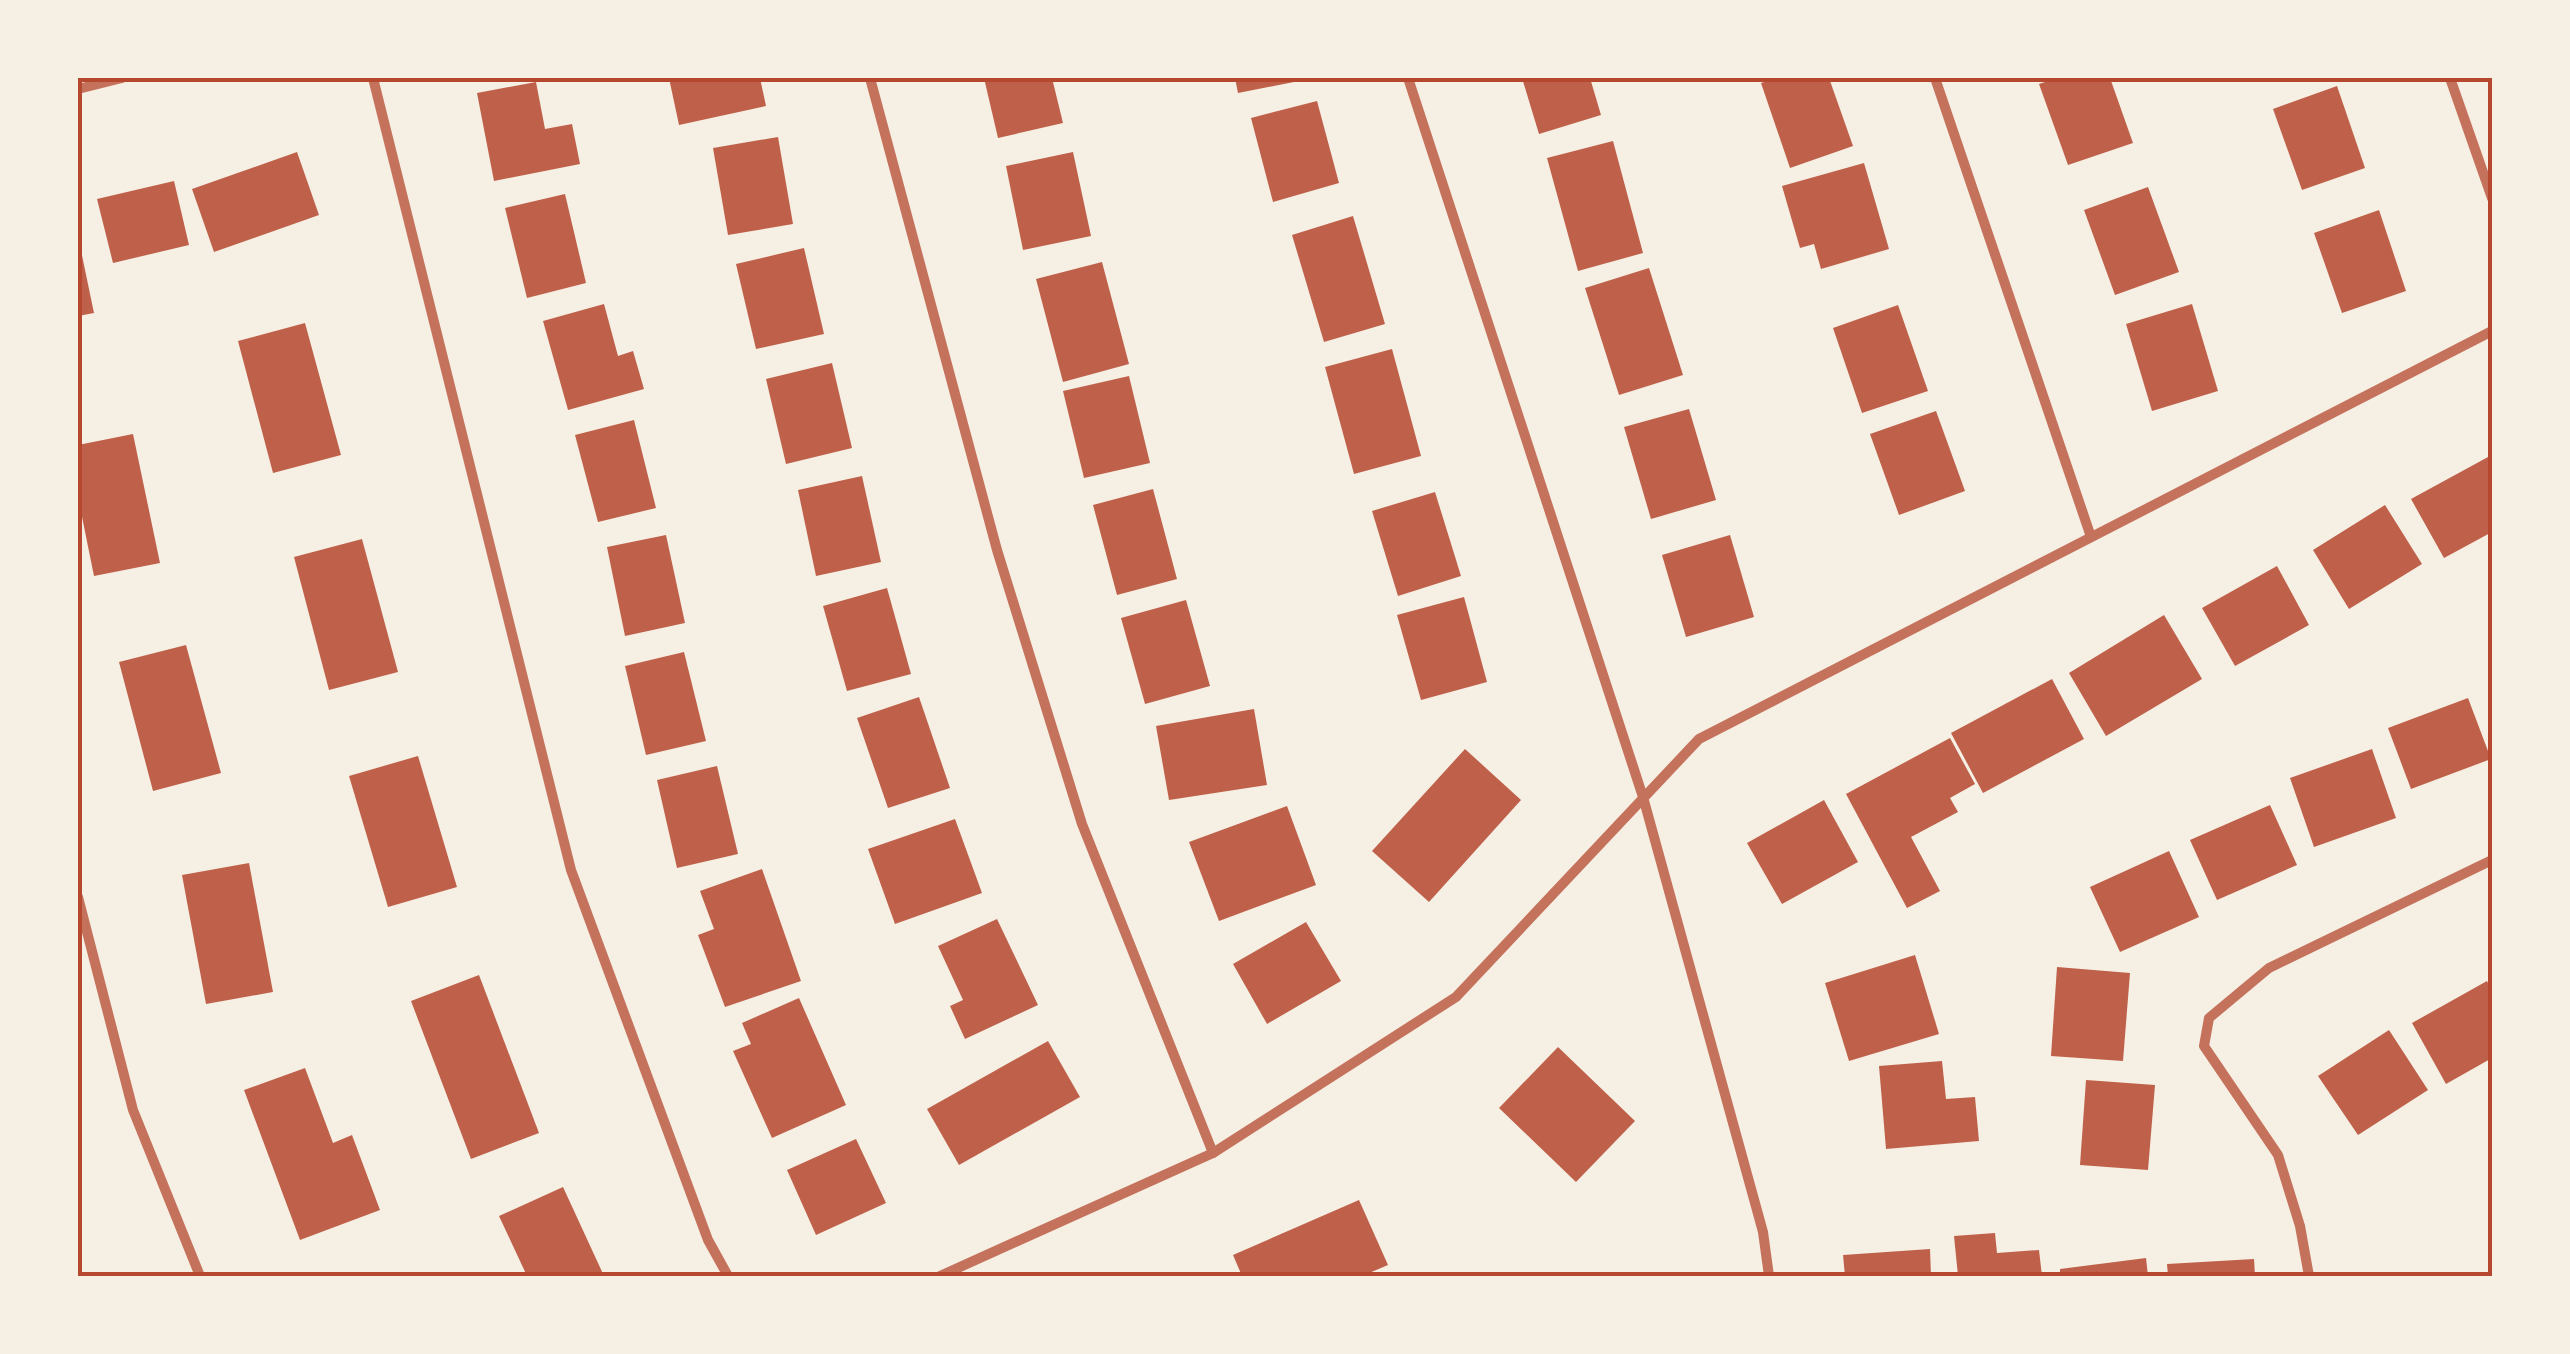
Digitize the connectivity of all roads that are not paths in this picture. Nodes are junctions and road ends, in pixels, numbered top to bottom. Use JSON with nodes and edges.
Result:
{"nodes":[{"id":1,"x":122,"y":78,"type":"edge"},
{"id":2,"x":373,"y":78,"type":"edge"},
{"id":3,"x":870,"y":78,"type":"edge"},
{"id":4,"x":1408,"y":78,"type":"edge"},
{"id":5,"x":1935,"y":78,"type":"edge"},
{"id":6,"x":2450,"y":78,"type":"edge"},
{"id":7,"x":78,"y":90,"type":"edge"},
{"id":8,"x":2492,"y":198,"type":"edge"},
{"id":9,"x":2492,"y":331,"type":"edge"},
{"id":10,"x":2090,"y":534,"type":"junction"},
{"id":11,"x":1642,"y":797,"type":"junction"},
{"id":12,"x":2492,"y":860,"type":"edge"},
{"id":13,"x":78,"y":897,"type":"edge"},
{"id":14,"x":1213,"y":1153,"type":"junction"},
{"id":15,"x":197,"y":1276,"type":"edge"},
{"id":16,"x":728,"y":1276,"type":"edge"},
{"id":17,"x":940,"y":1276,"type":"edge"},
{"id":18,"x":1769,"y":1276,"type":"edge"},
{"id":19,"x":2308,"y":1276,"type":"edge"}],
"edges":[{"from":1,"to":7,"type":"street"},
{"from":2,"to":16,"type":"street"},
{"from":3,"to":14,"type":"street"},
{"from":4,"to":11,"type":"street"},
{"from":5,"to":10,"type":"street"},
{"from":6,"to":8,"type":"street"},
{"from":9,"to":10,"type":"street"},
{"from":10,"to":11,"type":"street"},
{"from":11,"to":14,"type":"street"},
{"from":11,"to":18,"type":"street"},
{"from":12,"to":19,"type":"street"},
{"from":13,"to":15,"type":"street"},
{"from":14,"to":17,"type":"street"}]}
